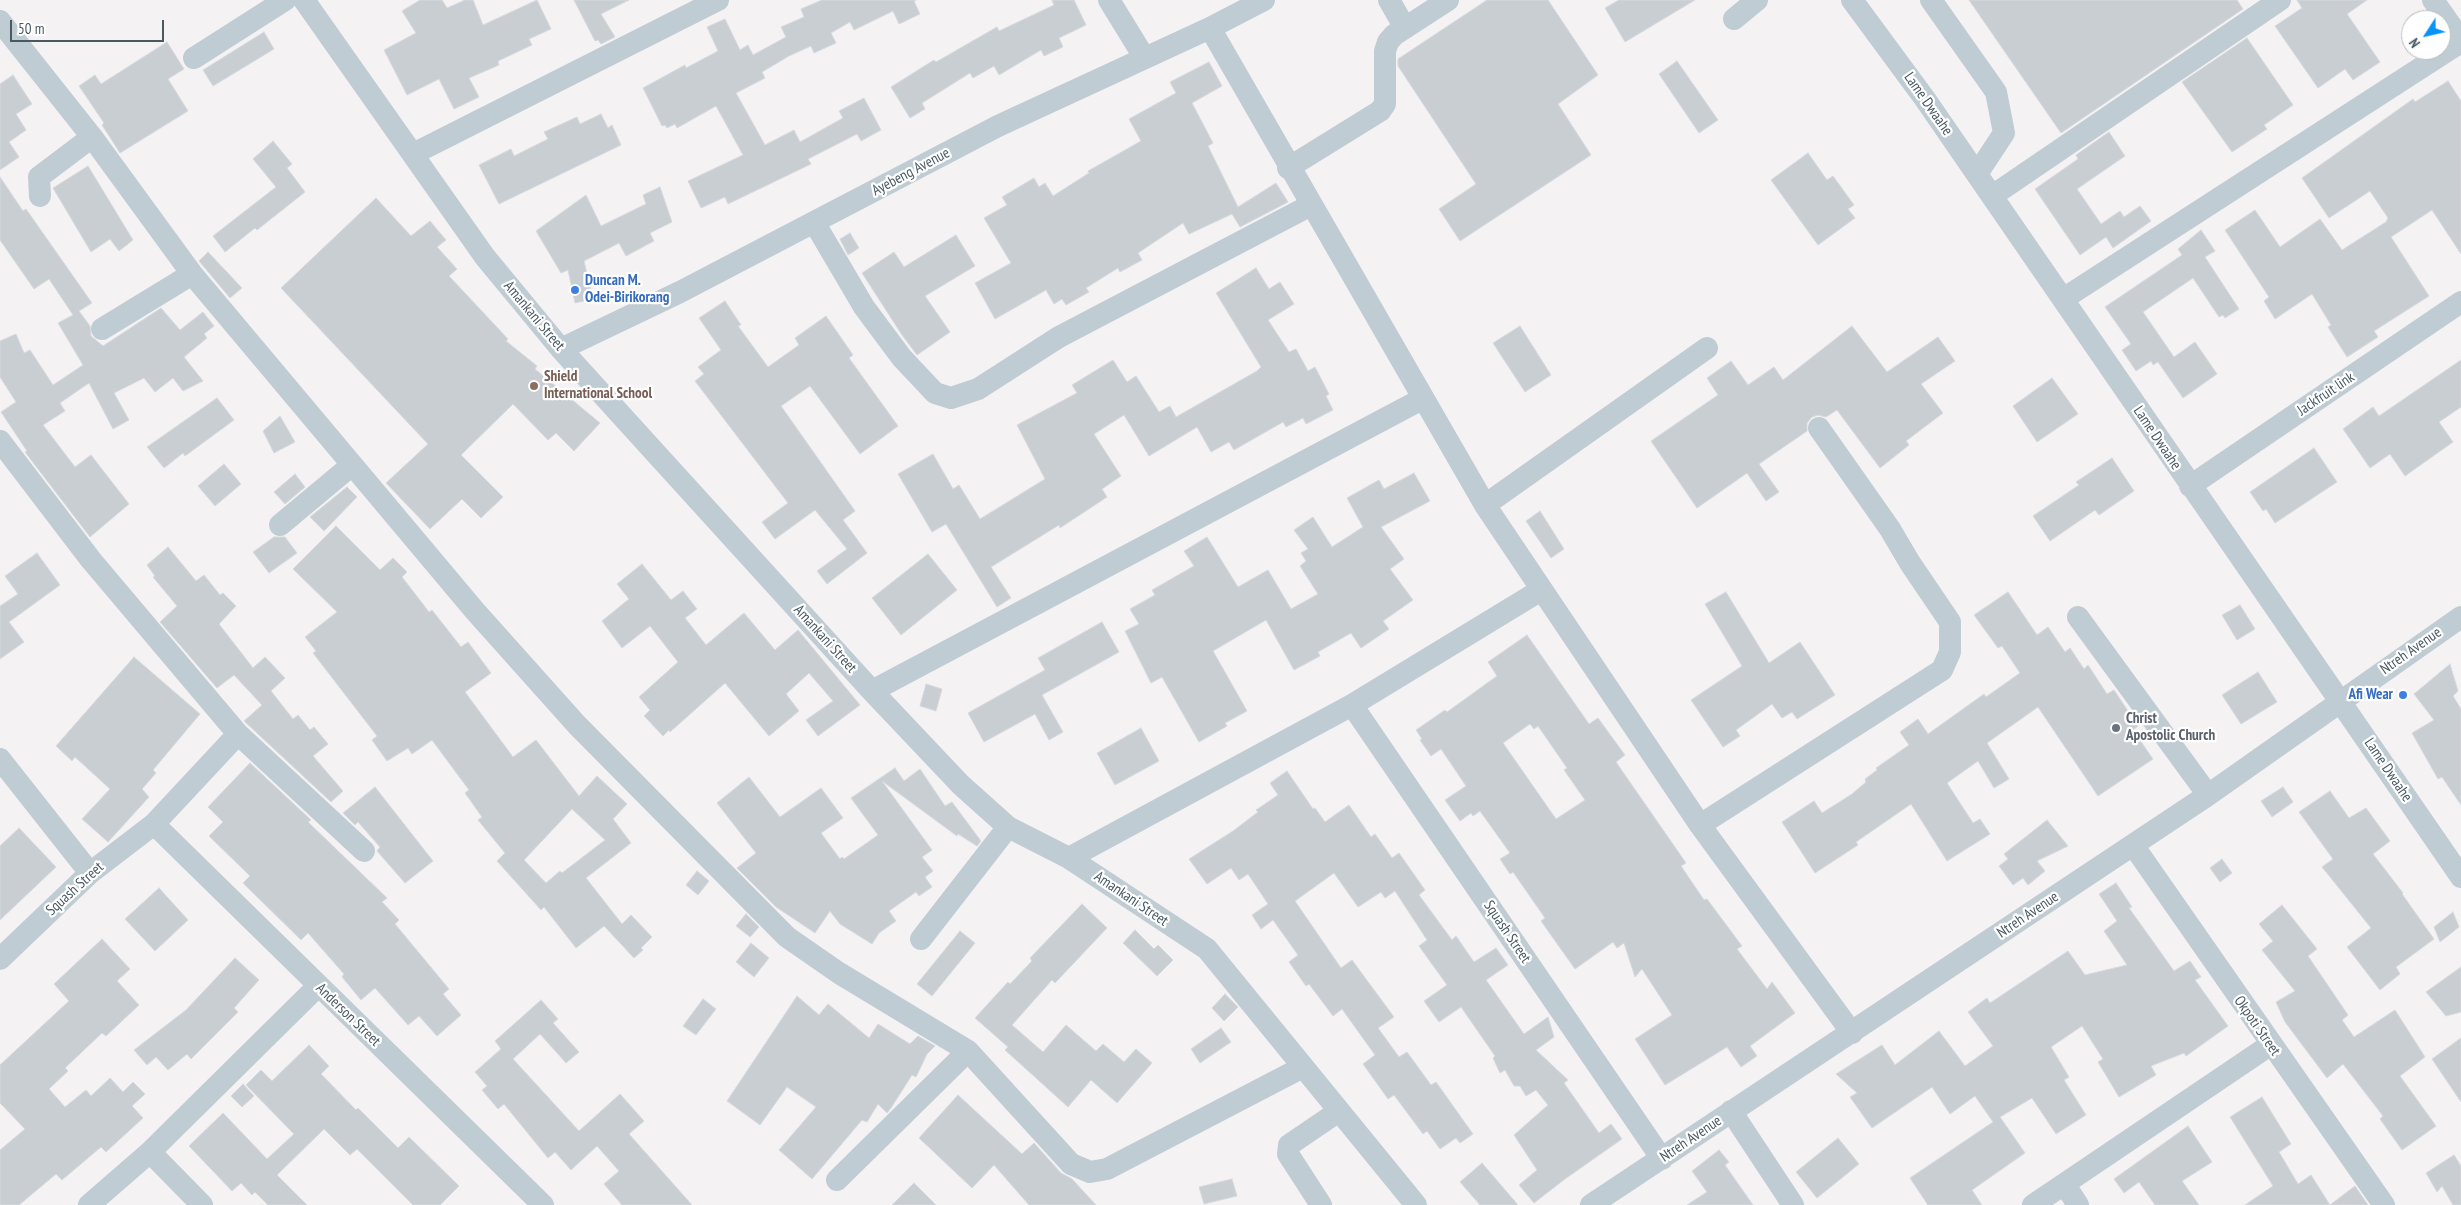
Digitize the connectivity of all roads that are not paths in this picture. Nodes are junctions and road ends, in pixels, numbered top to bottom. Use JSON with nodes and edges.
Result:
{"nodes":[{"id":1,"x":285,"y":0,"type":"edge"},
{"id":2,"x":304,"y":0,"type":"edge"},
{"id":3,"x":718,"y":0,"type":"edge"},
{"id":4,"x":1109,"y":0,"type":"edge"},
{"id":5,"x":1264,"y":0,"type":"edge"},
{"id":6,"x":1389,"y":0,"type":"edge"},
{"id":7,"x":1448,"y":0,"type":"edge"},
{"id":8,"x":1757,"y":0,"type":"edge"},
{"id":9,"x":1852,"y":0,"type":"edge"},
{"id":10,"x":1930,"y":0,"type":"edge"},
{"id":11,"x":2280,"y":0,"type":"edge"},
{"id":12,"x":2433,"y":0,"type":"edge"},
{"id":13,"x":1734,"y":19,"type":"dead end"},
{"id":14,"x":0,"y":21,"type":"edge"},
{"id":15,"x":1210,"y":28,"type":"junction"},
{"id":16,"x":1405,"y":28,"type":"junction"},
{"id":17,"x":2461,"y":41,"type":"edge"},
{"id":18,"x":194,"y":58,"type":"dead end"},
{"id":19,"x":1144,"y":58,"type":"junction"},
{"id":20,"x":92,"y":137,"type":"junction"},
{"id":21,"x":413,"y":154,"type":"junction"},
{"id":22,"x":1288,"y":168,"type":"junction"},
{"id":23,"x":1977,"y":174,"type":"junction"},
{"id":24,"x":40,"y":196,"type":"dead end"},
{"id":25,"x":1992,"y":196,"type":"junction"},
{"id":26,"x":1311,"y":205,"type":"junction"},
{"id":27,"x":814,"y":222,"type":"junction"},
{"id":28,"x":192,"y":274,"type":"junction"},
{"id":29,"x":2063,"y":299,"type":"junction"},
{"id":30,"x":2461,"y":302,"type":"edge"},
{"id":31,"x":102,"y":329,"type":"dead end"},
{"id":32,"x":1707,"y":348,"type":"dead end"},
{"id":33,"x":561,"y":349,"type":"junction"},
{"id":34,"x":1422,"y":399,"type":"junction"},
{"id":35,"x":1819,"y":428,"type":"dead end"},
{"id":36,"x":0,"y":441,"type":"edge"},
{"id":37,"x":352,"y":465,"type":"junction"},
{"id":38,"x":2190,"y":486,"type":"junction"},
{"id":39,"x":1485,"y":505,"type":"junction"},
{"id":40,"x":280,"y":525,"type":"dead end"},
{"id":41,"x":1541,"y":590,"type":"junction"},
{"id":42,"x":2078,"y":617,"type":"dead end"},
{"id":43,"x":2461,"y":617,"type":"edge"},
{"id":44,"x":872,"y":691,"type":"junction"},
{"id":45,"x":2340,"y":700,"type":"junction"},
{"id":46,"x":1352,"y":705,"type":"junction"},
{"id":47,"x":238,"y":734,"type":"junction"},
{"id":48,"x":0,"y":759,"type":"edge"},
{"id":49,"x":2208,"y":795,"type":"junction"},
{"id":50,"x":154,"y":824,"type":"junction"},
{"id":51,"x":1700,"y":825,"type":"junction"},
{"id":52,"x":1008,"y":827,"type":"junction"},
{"id":53,"x":2132,"y":845,"type":"junction"},
{"id":54,"x":364,"y":851,"type":"dead end"},
{"id":55,"x":1069,"y":858,"type":"junction"},
{"id":56,"x":90,"y":872,"type":"junction"},
{"id":57,"x":2461,"y":877,"type":"edge"},
{"id":58,"x":921,"y":939,"type":"dead end"},
{"id":59,"x":0,"y":959,"type":"edge"},
{"id":60,"x":318,"y":986,"type":"junction"},
{"id":61,"x":1852,"y":1033,"type":"junction"},
{"id":62,"x":2270,"y":1045,"type":"junction"},
{"id":63,"x":968,"y":1051,"type":"junction"},
{"id":64,"x":1304,"y":1067,"type":"junction"},
{"id":65,"x":1339,"y":1111,"type":"junction"},
{"id":66,"x":1731,"y":1111,"type":"junction"},
{"id":67,"x":150,"y":1152,"type":"junction"},
{"id":68,"x":1662,"y":1159,"type":"junction"},
{"id":69,"x":837,"y":1180,"type":"dead end"},
{"id":70,"x":2065,"y":1185,"type":"junction"},
{"id":71,"x":89,"y":1205,"type":"edge"},
{"id":72,"x":202,"y":1205,"type":"edge"},
{"id":73,"x":543,"y":1205,"type":"edge"},
{"id":74,"x":1322,"y":1205,"type":"edge"},
{"id":75,"x":1416,"y":1205,"type":"edge"},
{"id":76,"x":1591,"y":1205,"type":"edge"},
{"id":77,"x":1793,"y":1205,"type":"edge"},
{"id":78,"x":2032,"y":1205,"type":"edge"},
{"id":79,"x":2078,"y":1205,"type":"edge"},
{"id":80,"x":2384,"y":1205,"type":"edge"}],
"edges":[{"from":1,"to":18,"type":"street"},
{"from":2,"to":21,"type":"street","name":"Amankani Street"},
{"from":3,"to":21,"type":"street"},
{"from":4,"to":19,"type":"street"},
{"from":5,"to":15,"type":"street","name":"Ayebeng Avenue"},
{"from":6,"to":16,"type":"street"},
{"from":7,"to":16,"type":"street"},
{"from":8,"to":13,"type":"street"},
{"from":9,"to":23,"type":"street","name":"Lame Dwaahe"},
{"from":10,"to":23,"type":"street"},
{"from":11,"to":25,"type":"street"},
{"from":12,"to":17,"type":"street"},
{"from":14,"to":20,"type":"street"},
{"from":15,"to":19,"type":"street","name":"Ayebeng Avenue"},
{"from":15,"to":22,"type":"street"},
{"from":16,"to":22,"type":"street"},
{"from":17,"to":29,"type":"street"},
{"from":19,"to":27,"type":"street","name":"Ayebeng Avenue"},
{"from":20,"to":24,"type":"street"},
{"from":20,"to":28,"type":"street"},
{"from":21,"to":33,"type":"street","name":"Amankani Street"},
{"from":22,"to":26,"type":"street"},
{"from":23,"to":25,"type":"street","name":"Lame Dwaahe"},
{"from":25,"to":29,"type":"street","name":"Lame Dwaahe"},
{"from":26,"to":27,"type":"street"},
{"from":26,"to":34,"type":"street"},
{"from":27,"to":33,"type":"street","name":"Ayebeng Avenue"},
{"from":28,"to":31,"type":"street"},
{"from":28,"to":37,"type":"street"},
{"from":29,"to":38,"type":"street","name":"Lame Dwaahe"},
{"from":30,"to":38,"type":"street","name":"Jackfruit link"},
{"from":32,"to":39,"type":"street"},
{"from":33,"to":44,"type":"street","name":"Amankani Street"},
{"from":34,"to":39,"type":"street"},
{"from":34,"to":44,"type":"street"},
{"from":35,"to":51,"type":"street"},
{"from":36,"to":47,"type":"street"},
{"from":37,"to":40,"type":"street"},
{"from":37,"to":63,"type":"street"},
{"from":38,"to":45,"type":"street","name":"Lame Dwaahe"},
{"from":39,"to":41,"type":"street"},
{"from":41,"to":46,"type":"street"},
{"from":41,"to":51,"type":"street"},
{"from":42,"to":49,"type":"street"},
{"from":43,"to":45,"type":"street","name":"Ntreh Avenue"},
{"from":44,"to":52,"type":"street","name":"Amankani Street"},
{"from":45,"to":49,"type":"street","name":"Ntreh Avenue"},
{"from":45,"to":57,"type":"street","name":"Lame Dwaahe"},
{"from":46,"to":55,"type":"street"},
{"from":46,"to":68,"type":"street","name":"Squash Street"},
{"from":47,"to":50,"type":"street","name":"Squash Street"},
{"from":47,"to":54,"type":"street"},
{"from":48,"to":56,"type":"street"},
{"from":49,"to":53,"type":"street","name":"Ntreh Avenue"},
{"from":50,"to":56,"type":"street","name":"Squash Street"},
{"from":50,"to":60,"type":"street","name":"Anderson Street"},
{"from":51,"to":61,"type":"street"},
{"from":52,"to":55,"type":"street","name":"Amankani Street"},
{"from":52,"to":58,"type":"street"},
{"from":53,"to":61,"type":"street","name":"Ntreh Avenue"},
{"from":53,"to":62,"type":"street","name":"Okpoti Street"},
{"from":55,"to":64,"type":"street","name":"Amankani Street"},
{"from":56,"to":59,"type":"street","name":"Squash Street"},
{"from":60,"to":67,"type":"street"},
{"from":60,"to":73,"type":"street","name":"Anderson Street"},
{"from":61,"to":66,"type":"street","name":"Ntreh Avenue"},
{"from":62,"to":70,"type":"street"},
{"from":62,"to":80,"type":"street","name":"Okpoti Street"},
{"from":63,"to":64,"type":"street"},
{"from":63,"to":69,"type":"street"},
{"from":64,"to":65,"type":"street","name":"Amankani Street"},
{"from":65,"to":74,"type":"street"},
{"from":65,"to":75,"type":"street","name":"Amankani Street"},
{"from":66,"to":68,"type":"street","name":"Ntreh Avenue"},
{"from":66,"to":77,"type":"street"},
{"from":67,"to":71,"type":"street"},
{"from":67,"to":72,"type":"street"},
{"from":68,"to":76,"type":"street","name":"Ntreh Avenue"},
{"from":70,"to":78,"type":"street"},
{"from":70,"to":79,"type":"street"}]}
